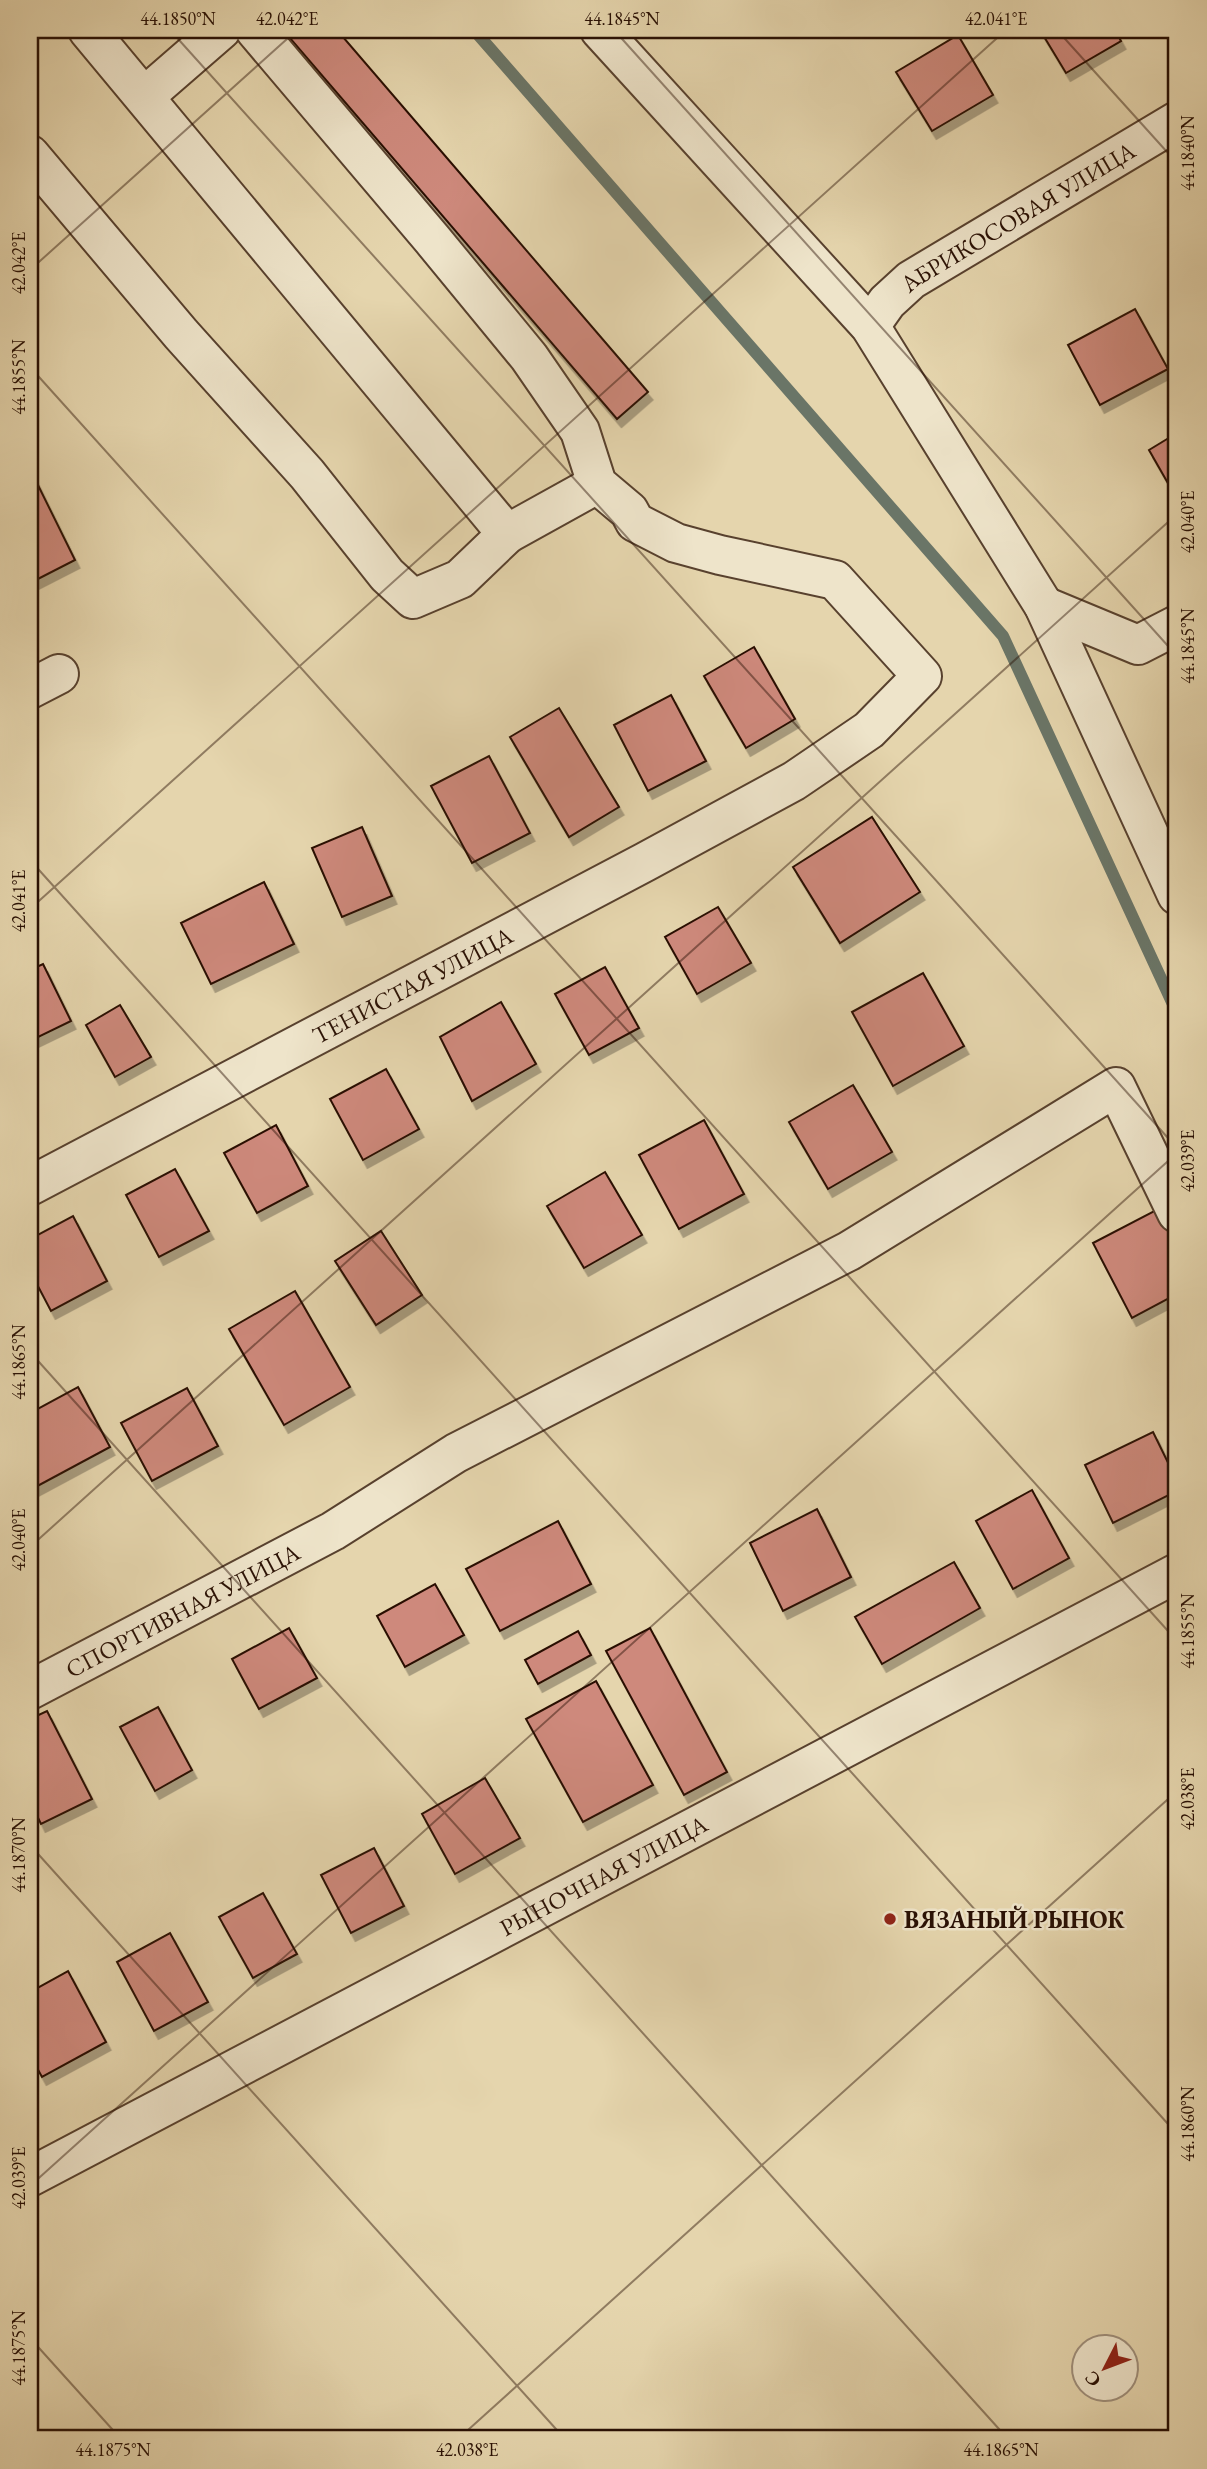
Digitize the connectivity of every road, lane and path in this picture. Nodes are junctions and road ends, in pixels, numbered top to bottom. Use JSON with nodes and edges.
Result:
{"nodes":[{"id":1,"x":88,"y":30,"type":"edge"},
{"id":2,"x":221,"y":30,"type":"edge"},
{"id":3,"x":255,"y":30,"type":"edge"},
{"id":4,"x":600,"y":30,"type":"edge"},
{"id":5,"x":145,"y":96,"type":"junction"},
{"id":6,"x":1177,"y":121,"type":"edge"},
{"id":7,"x":30,"y":155,"type":"edge"},
{"id":8,"x":870,"y":326,"type":"junction"},
{"id":9,"x":597,"y":484,"type":"junction"},
{"id":10,"x":508,"y":534,"type":"junction"},
{"id":11,"x":1044,"y":606,"type":"junction"},
{"id":12,"x":1177,"y":625,"type":"edge"},
{"id":13,"x":1177,"y":895,"type":"edge"},
{"id":14,"x":30,"y":1186,"type":"edge"},
{"id":15,"x":1177,"y":1213,"type":"edge"},
{"id":16,"x":1177,"y":1573,"type":"edge"},
{"id":17,"x":30,"y":1689,"type":"edge"},
{"id":18,"x":30,"y":2177,"type":"edge"}],
"edges":[{"from":1,"to":5,"type":"street"},
{"from":2,"to":5,"type":"street"},
{"from":3,"to":9,"type":"street"},
{"from":4,"to":8,"type":"street"},
{"from":5,"to":10,"type":"street"},
{"from":6,"to":8,"type":"street","name":"АБРИКОСОВАЯ УЛИЦА"},
{"from":7,"to":10,"type":"street"},
{"from":8,"to":11,"type":"street"},
{"from":9,"to":10,"type":"street"},
{"from":9,"to":14,"type":"street","name":"ТЕНИСТАЯ УЛИЦА"},
{"from":11,"to":12,"type":"street"},
{"from":11,"to":13,"type":"street"},
{"from":15,"to":17,"type":"street","name":"СПОРТИВНАЯ УЛИЦА"},
{"from":16,"to":18,"type":"street","name":"РЫНОЧНАЯ УЛИЦА"}]}
